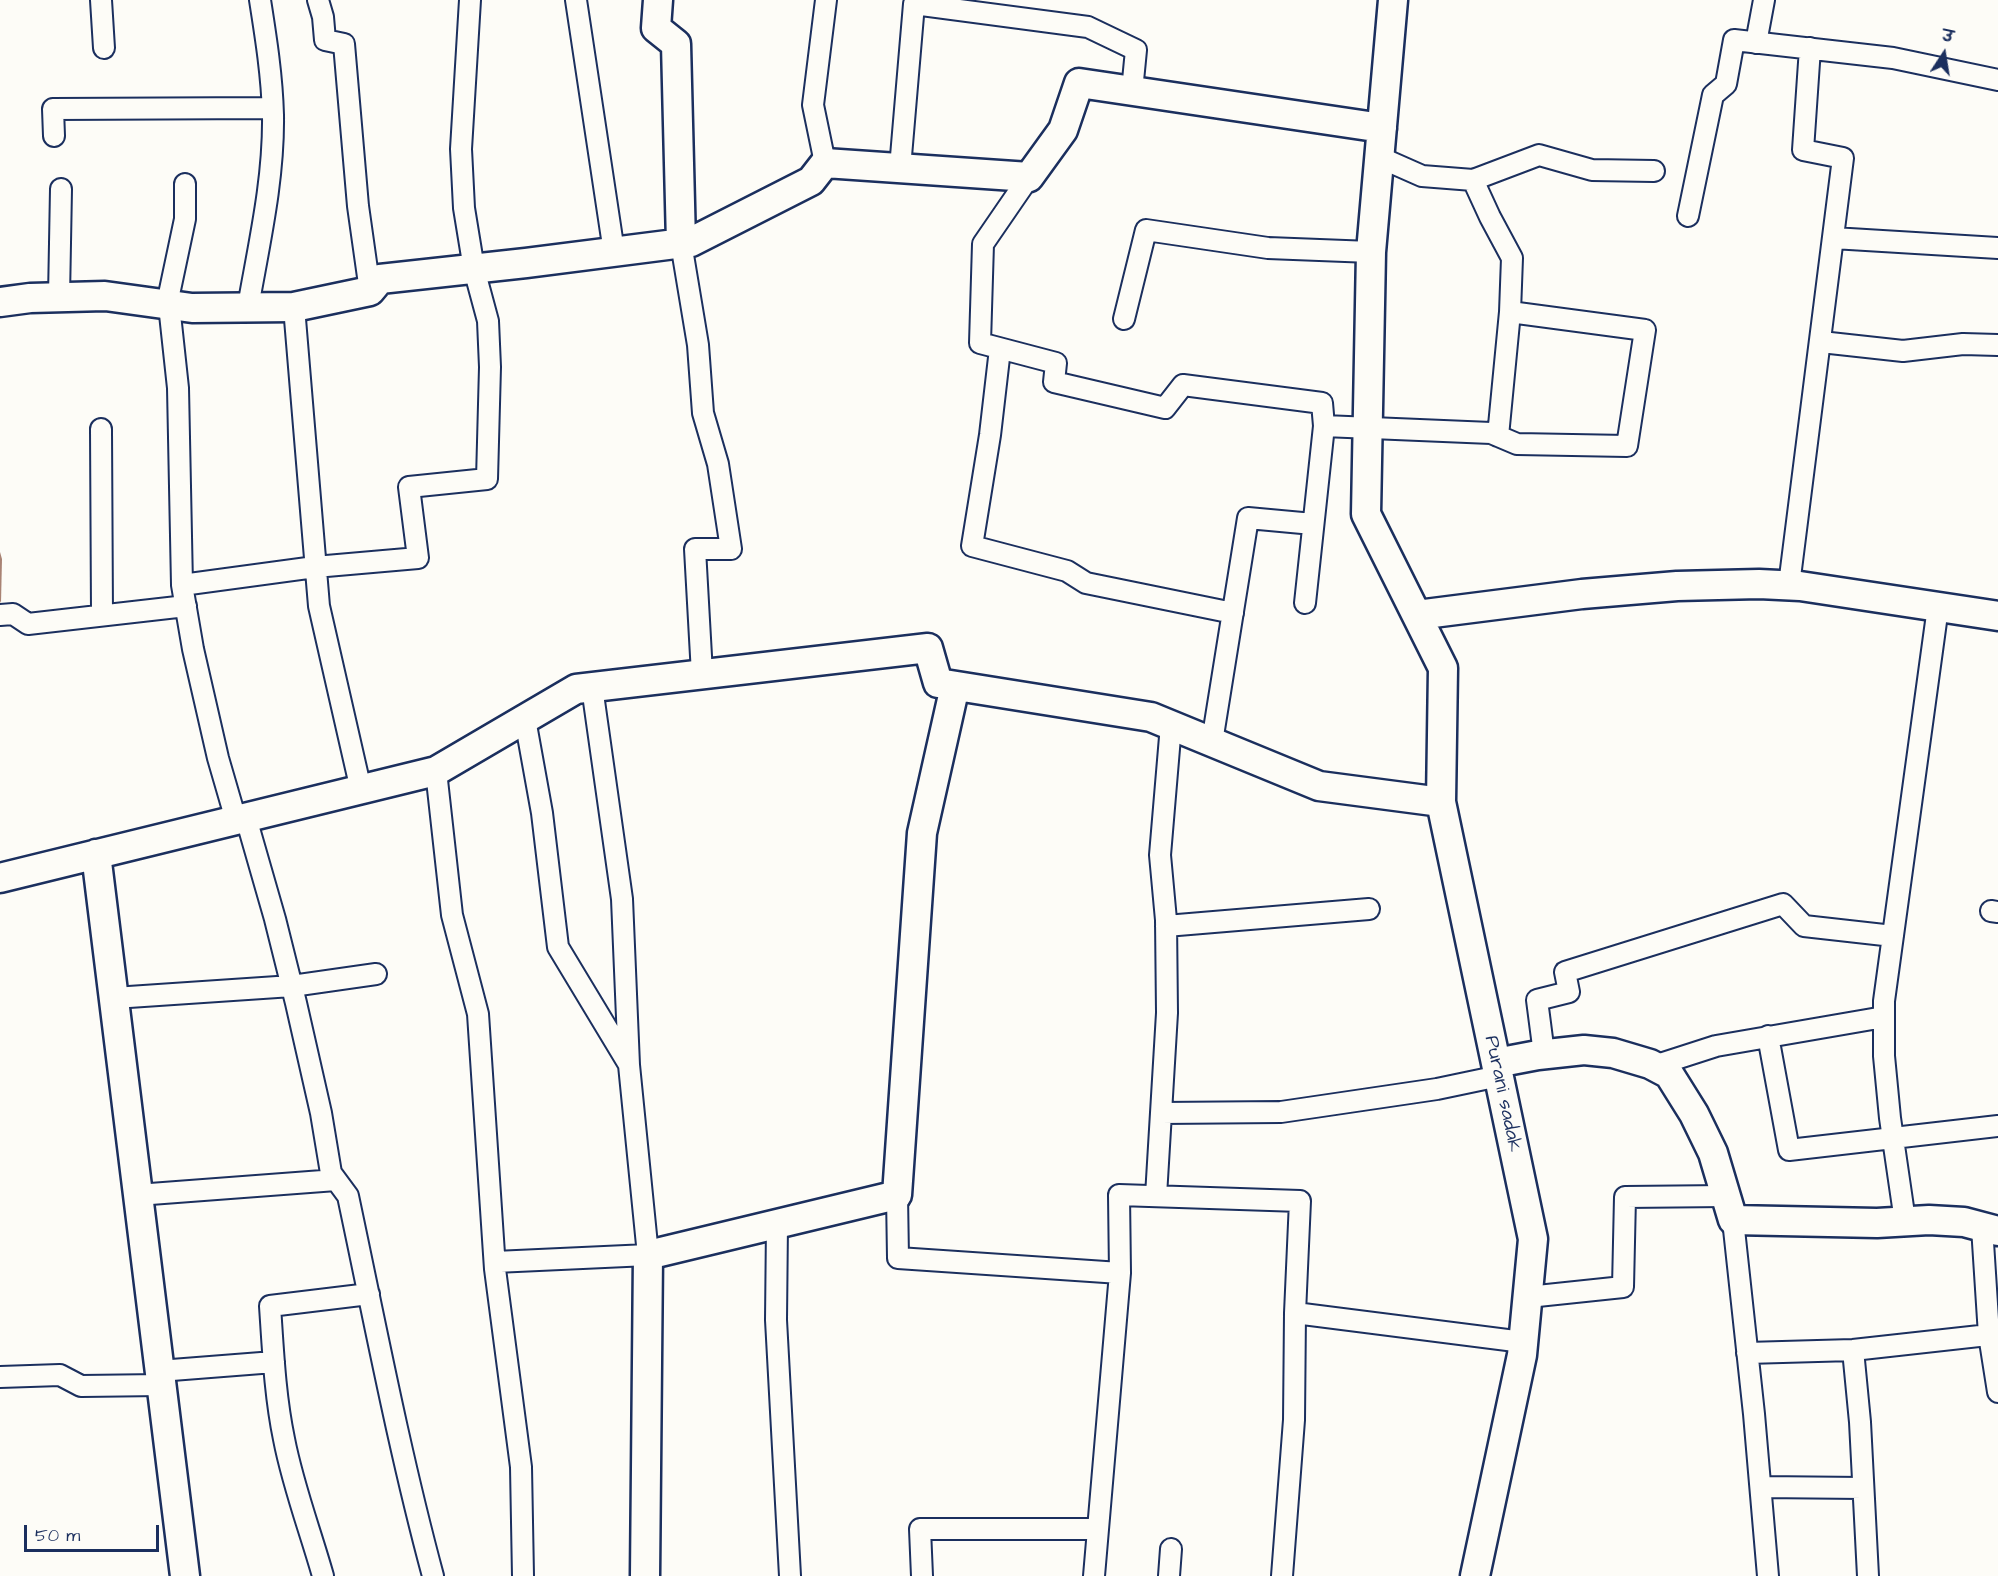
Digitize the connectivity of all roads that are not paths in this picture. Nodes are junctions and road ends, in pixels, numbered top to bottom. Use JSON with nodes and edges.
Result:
{"nodes":[{"id":1,"x":101,"y":0,"type":"edge"},
{"id":2,"x":260,"y":0,"type":"edge"},
{"id":3,"x":318,"y":0,"type":"edge"},
{"id":4,"x":470,"y":0,"type":"edge"},
{"id":5,"x":576,"y":0,"type":"edge"},
{"id":6,"x":658,"y":0,"type":"edge"},
{"id":7,"x":826,"y":0,"type":"edge"},
{"id":8,"x":1393,"y":0,"type":"edge"},
{"id":9,"x":1764,"y":0,"type":"edge"},
{"id":10,"x":1756,"y":43,"type":"junction"},
{"id":11,"x":104,"y":48,"type":"dead end"},
{"id":12,"x":1810,"y":48,"type":"junction"},
{"id":13,"x":1998,"y":80,"type":"edge"},
{"id":14,"x":1132,"y":91,"type":"junction"},
{"id":15,"x":272,"y":108,"type":"junction"},
{"id":16,"x":1382,"y":128,"type":"junction"},
{"id":17,"x":54,"y":136,"type":"dead end"},
{"id":18,"x":1379,"y":158,"type":"junction"},
{"id":19,"x":825,"y":163,"type":"junction"},
{"id":20,"x":900,"y":168,"type":"junction"},
{"id":21,"x":1654,"y":171,"type":"dead end"},
{"id":22,"x":1029,"y":177,"type":"junction"},
{"id":23,"x":1473,"y":180,"type":"junction"},
{"id":24,"x":185,"y":184,"type":"dead end"},
{"id":25,"x":61,"y":189,"type":"dead end"},
{"id":26,"x":1688,"y":216,"type":"dead end"},
{"id":27,"x":1833,"y":238,"type":"junction"},
{"id":28,"x":681,"y":243,"type":"junction"},
{"id":29,"x":1998,"y":248,"type":"edge"},
{"id":30,"x":614,"y":252,"type":"junction"},
{"id":31,"x":1371,"y":252,"type":"junction"},
{"id":32,"x":474,"y":269,"type":"junction"},
{"id":33,"x":370,"y":291,"type":"junction"},
{"id":34,"x":59,"y":297,"type":"junction"},
{"id":35,"x":0,"y":302,"type":"edge"},
{"id":36,"x":168,"y":304,"type":"junction"},
{"id":37,"x":248,"y":307,"type":"junction"},
{"id":38,"x":294,"y":307,"type":"junction"},
{"id":39,"x":1510,"y":312,"type":"junction"},
{"id":40,"x":1124,"y":319,"type":"dead end"},
{"id":41,"x":1821,"y":342,"type":"junction"},
{"id":42,"x":1998,"y":345,"type":"edge"},
{"id":43,"x":1000,"y":348,"type":"junction"},
{"id":44,"x":1324,"y":426,"type":"junction"},
{"id":45,"x":101,"y":429,"type":"dead end"},
{"id":46,"x":1368,"y":429,"type":"junction"},
{"id":47,"x":1498,"y":436,"type":"junction"},
{"id":48,"x":1313,"y":524,"type":"junction"},
{"id":49,"x":315,"y":567,"type":"junction"},
{"id":50,"x":182,"y":585,"type":"junction"},
{"id":51,"x":1789,"y":585,"type":"junction"},
{"id":52,"x":1305,"y":603,"type":"dead end"},
{"id":53,"x":186,"y":606,"type":"junction"},
{"id":54,"x":1938,"y":607,"type":"junction"},
{"id":55,"x":1233,"y":613,"type":"junction"},
{"id":56,"x":0,"y":615,"type":"edge"},
{"id":57,"x":102,"y":615,"type":"junction"},
{"id":58,"x":1417,"y":615,"type":"junction"},
{"id":59,"x":1998,"y":616,"type":"edge"},
{"id":60,"x":702,"y":674,"type":"junction"},
{"id":61,"x":955,"y":686,"type":"junction"},
{"id":62,"x":592,"y":687,"type":"junction"},
{"id":63,"x":525,"y":719,"type":"junction"},
{"id":64,"x":1171,"y":725,"type":"junction"},
{"id":65,"x":1212,"y":742,"type":"junction"},
{"id":66,"x":436,"y":771,"type":"junction"},
{"id":67,"x":361,"y":790,"type":"junction"},
{"id":68,"x":1441,"y":802,"type":"junction"},
{"id":69,"x":241,"y":819,"type":"junction"},
{"id":70,"x":96,"y":854,"type":"junction"},
{"id":71,"x":0,"y":878,"type":"edge"},
{"id":72,"x":1369,"y":909,"type":"dead end"},
{"id":73,"x":1166,"y":926,"type":"junction"},
{"id":74,"x":1893,"y":936,"type":"junction"},
{"id":75,"x":376,"y":974,"type":"dead end"},
{"id":76,"x":292,"y":986,"type":"junction"},
{"id":77,"x":114,"y":998,"type":"junction"},
{"id":78,"x":1884,"y":1017,"type":"junction"},
{"id":79,"x":1768,"y":1036,"type":"junction"},
{"id":80,"x":1544,"y":1054,"type":"junction"},
{"id":81,"x":629,"y":1065,"type":"junction"},
{"id":82,"x":1654,"y":1066,"type":"junction"},
{"id":83,"x":1497,"y":1070,"type":"junction"},
{"id":84,"x":1161,"y":1113,"type":"junction"},
{"id":85,"x":1998,"y":1126,"type":"edge"},
{"id":86,"x":1893,"y":1139,"type":"junction"},
{"id":87,"x":336,"y":1180,"type":"junction"},
{"id":88,"x":137,"y":1195,"type":"junction"},
{"id":89,"x":897,"y":1195,"type":"junction"},
{"id":90,"x":1156,"y":1196,"type":"junction"},
{"id":91,"x":1729,"y":1208,"type":"junction"},
{"id":92,"x":1905,"y":1221,"type":"junction"},
{"id":93,"x":777,"y":1224,"type":"junction"},
{"id":94,"x":1990,"y":1229,"type":"edge"},
{"id":95,"x":648,"y":1255,"type":"junction"},
{"id":96,"x":495,"y":1262,"type":"junction"},
{"id":97,"x":1120,"y":1273,"type":"junction"},
{"id":98,"x":369,"y":1294,"type":"junction"},
{"id":99,"x":1528,"y":1297,"type":"junction"},
{"id":100,"x":1295,"y":1313,"type":"junction"},
{"id":101,"x":1994,"y":1335,"type":"edge"},
{"id":102,"x":1523,"y":1342,"type":"junction"},
{"id":103,"x":1853,"y":1350,"type":"junction"},
{"id":104,"x":1747,"y":1353,"type":"junction"},
{"id":105,"x":274,"y":1362,"type":"junction"},
{"id":106,"x":0,"y":1377,"type":"edge"},
{"id":107,"x":160,"y":1378,"type":"junction"},
{"id":108,"x":1998,"y":1392,"type":"edge"},
{"id":109,"x":1761,"y":1486,"type":"junction"},
{"id":110,"x":1863,"y":1488,"type":"junction"},
{"id":111,"x":1098,"y":1529,"type":"junction"},
{"id":112,"x":1171,"y":1549,"type":"dead end"},
{"id":113,"x":185,"y":1576,"type":"edge"},
{"id":114,"x":323,"y":1576,"type":"edge"},
{"id":115,"x":433,"y":1576,"type":"edge"},
{"id":116,"x":523,"y":1576,"type":"edge"},
{"id":117,"x":645,"y":1576,"type":"edge"},
{"id":118,"x":790,"y":1576,"type":"edge"},
{"id":119,"x":922,"y":1576,"type":"edge"},
{"id":120,"x":1094,"y":1576,"type":"edge"},
{"id":121,"x":1169,"y":1576,"type":"edge"},
{"id":122,"x":1281,"y":1576,"type":"edge"},
{"id":123,"x":1475,"y":1576,"type":"edge"},
{"id":124,"x":1768,"y":1576,"type":"edge"},
{"id":125,"x":1868,"y":1576,"type":"edge"}],
"edges":[{"from":1,"to":11,"type":"street"},
{"from":2,"to":15,"type":"street"},
{"from":3,"to":33,"type":"street"},
{"from":4,"to":32,"type":"street"},
{"from":5,"to":30,"type":"street"},
{"from":6,"to":28,"type":"street"},
{"from":7,"to":19,"type":"street"},
{"from":8,"to":16,"type":"street","name":"Purani sadak"},
{"from":9,"to":10,"type":"street"},
{"from":10,"to":12,"type":"street"},
{"from":10,"to":26,"type":"street"},
{"from":12,"to":13,"type":"street"},
{"from":12,"to":27,"type":"street"},
{"from":14,"to":16,"type":"street"},
{"from":14,"to":20,"type":"street"},
{"from":14,"to":22,"type":"street"},
{"from":15,"to":17,"type":"street"},
{"from":15,"to":37,"type":"street"},
{"from":16,"to":18,"type":"street","name":"Purani sadak"},
{"from":18,"to":23,"type":"street"},
{"from":18,"to":31,"type":"street","name":"Purani sadak"},
{"from":19,"to":20,"type":"street"},
{"from":19,"to":28,"type":"street"},
{"from":20,"to":22,"type":"street"},
{"from":21,"to":23,"type":"street"},
{"from":22,"to":43,"type":"street"},
{"from":23,"to":39,"type":"street"},
{"from":24,"to":36,"type":"street"},
{"from":25,"to":34,"type":"street"},
{"from":27,"to":29,"type":"street"},
{"from":27,"to":41,"type":"street"},
{"from":28,"to":30,"type":"street"},
{"from":28,"to":60,"type":"street"},
{"from":30,"to":32,"type":"street"},
{"from":31,"to":40,"type":"street"},
{"from":31,"to":46,"type":"street","name":"Purani sadak"},
{"from":32,"to":33,"type":"street"},
{"from":32,"to":49,"type":"street"},
{"from":33,"to":38,"type":"street"},
{"from":34,"to":35,"type":"street"},
{"from":34,"to":36,"type":"street"},
{"from":36,"to":37,"type":"street"},
{"from":36,"to":50,"type":"street"},
{"from":37,"to":38,"type":"street"},
{"from":38,"to":49,"type":"street"},
{"from":39,"to":47,"type":"street"},
{"from":39,"to":47,"type":"street"},
{"from":41,"to":42,"type":"street"},
{"from":41,"to":51,"type":"street"},
{"from":43,"to":44,"type":"street"},
{"from":43,"to":55,"type":"street"},
{"from":44,"to":46,"type":"street"},
{"from":44,"to":48,"type":"street"},
{"from":45,"to":57,"type":"street"},
{"from":46,"to":47,"type":"street"},
{"from":46,"to":58,"type":"street","name":"Purani sadak"},
{"from":48,"to":52,"type":"street"},
{"from":48,"to":55,"type":"street"},
{"from":49,"to":50,"type":"street"},
{"from":49,"to":67,"type":"street"},
{"from":50,"to":53,"type":"street"},
{"from":51,"to":54,"type":"street"},
{"from":51,"to":58,"type":"street"},
{"from":53,"to":57,"type":"street"},
{"from":53,"to":69,"type":"street"},
{"from":54,"to":59,"type":"street"},
{"from":54,"to":74,"type":"street"},
{"from":55,"to":65,"type":"street"},
{"from":56,"to":57,"type":"street"},
{"from":58,"to":68,"type":"street","name":"Purani sadak"},
{"from":60,"to":61,"type":"street"},
{"from":60,"to":62,"type":"street"},
{"from":61,"to":64,"type":"street"},
{"from":61,"to":89,"type":"street"},
{"from":62,"to":63,"type":"street"},
{"from":62,"to":81,"type":"street"},
{"from":63,"to":66,"type":"street"},
{"from":63,"to":81,"type":"street"},
{"from":64,"to":65,"type":"street"},
{"from":64,"to":73,"type":"street"},
{"from":65,"to":68,"type":"street"},
{"from":66,"to":67,"type":"street"},
{"from":66,"to":96,"type":"street"},
{"from":67,"to":69,"type":"street"},
{"from":68,"to":83,"type":"street","name":"Purani sadak"},
{"from":69,"to":70,"type":"street"},
{"from":69,"to":76,"type":"street"},
{"from":70,"to":71,"type":"street"},
{"from":70,"to":77,"type":"street"},
{"from":72,"to":73,"type":"street"},
{"from":73,"to":84,"type":"street"},
{"from":74,"to":78,"type":"street"},
{"from":74,"to":80,"type":"street"},
{"from":75,"to":76,"type":"street"},
{"from":76,"to":77,"type":"street"},
{"from":76,"to":87,"type":"street"},
{"from":77,"to":88,"type":"street"},
{"from":78,"to":79,"type":"street"},
{"from":78,"to":86,"type":"street"},
{"from":79,"to":82,"type":"street"},
{"from":79,"to":86,"type":"street"},
{"from":80,"to":82,"type":"street"},
{"from":80,"to":83,"type":"street"},
{"from":81,"to":95,"type":"street"},
{"from":82,"to":91,"type":"street"},
{"from":83,"to":84,"type":"street"},
{"from":83,"to":99,"type":"street","name":"Purani sadak"},
{"from":84,"to":90,"type":"street"},
{"from":85,"to":86,"type":"street"},
{"from":86,"to":92,"type":"street"},
{"from":87,"to":88,"type":"street"},
{"from":87,"to":98,"type":"street"},
{"from":88,"to":107,"type":"street"},
{"from":89,"to":93,"type":"street"},
{"from":89,"to":97,"type":"street"},
{"from":90,"to":97,"type":"street"},
{"from":90,"to":100,"type":"street"},
{"from":91,"to":92,"type":"street"},
{"from":91,"to":99,"type":"street"},
{"from":91,"to":104,"type":"street"},
{"from":92,"to":94,"type":"street"},
{"from":93,"to":95,"type":"street"},
{"from":93,"to":118,"type":"street"},
{"from":94,"to":101,"type":"street"},
{"from":95,"to":96,"type":"street"},
{"from":95,"to":117,"type":"street"},
{"from":96,"to":116,"type":"street"},
{"from":97,"to":111,"type":"street"},
{"from":98,"to":105,"type":"street"},
{"from":98,"to":115,"type":"street"},
{"from":99,"to":102,"type":"street","name":"Purani sadak"},
{"from":100,"to":102,"type":"street"},
{"from":100,"to":122,"type":"street"},
{"from":101,"to":103,"type":"street"},
{"from":101,"to":108,"type":"street"},
{"from":102,"to":123,"type":"street","name":"Purani sadak"},
{"from":103,"to":104,"type":"street"},
{"from":103,"to":110,"type":"street"},
{"from":104,"to":109,"type":"street"},
{"from":105,"to":107,"type":"street"},
{"from":105,"to":114,"type":"street"},
{"from":106,"to":107,"type":"street"},
{"from":107,"to":113,"type":"street"},
{"from":109,"to":110,"type":"street"},
{"from":109,"to":124,"type":"street"},
{"from":110,"to":125,"type":"street"},
{"from":111,"to":119,"type":"street"},
{"from":111,"to":120,"type":"street"},
{"from":112,"to":121,"type":"street"}]}
